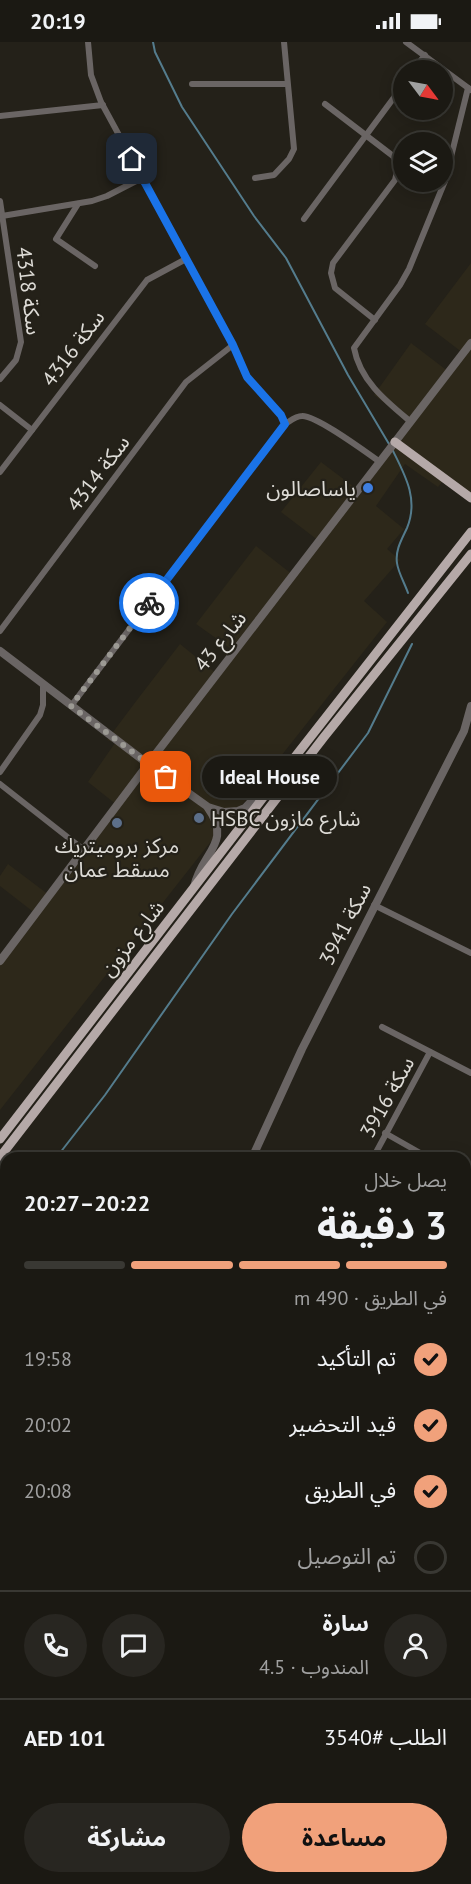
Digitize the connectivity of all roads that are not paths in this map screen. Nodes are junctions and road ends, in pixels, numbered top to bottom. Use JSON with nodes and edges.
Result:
{"nodes":[{"id":1,"x":88,"y":42,"type":"edge"},
{"id":2,"x":284,"y":42,"type":"edge"},
{"id":3,"x":406,"y":42,"type":"edge"},
{"id":4,"x":425,"y":55,"type":"junction"},
{"id":5,"x":421,"y":60,"type":"edge"},
{"id":6,"x":192,"y":84,"type":"dead end"},
{"id":7,"x":286,"y":84,"type":"junction"},
{"id":8,"x":470,"y":89,"type":"edge"},
{"id":9,"x":393,"y":98,"type":"edge"},
{"id":10,"x":325,"y":104,"type":"dead end"},
{"id":11,"x":103,"y":105,"type":"junction"},
{"id":12,"x":0,"y":116,"type":"edge"},
{"id":13,"x":366,"y":134,"type":"junction"},
{"id":14,"x":255,"y":177,"type":"dead end"},
{"id":15,"x":142,"y":178,"type":"junction"},
{"id":16,"x":0,"y":201,"type":"edge"},
{"id":17,"x":78,"y":204,"type":"junction"},
{"id":18,"x":2,"y":216,"type":"junction"},
{"id":19,"x":304,"y":219,"type":"dead end"},
{"id":20,"x":186,"y":259,"type":"junction"},
{"id":21,"x":95,"y":266,"type":"dead end"},
{"id":22,"x":375,"y":320,"type":"junction"},
{"id":23,"x":471,"y":343,"type":"edge"},
{"id":24,"x":233,"y":345,"type":"junction"},
{"id":25,"x":0,"y":379,"type":"edge"},
{"id":26,"x":0,"y":405,"type":"edge"},
{"id":27,"x":411,"y":422,"type":"junction"},
{"id":28,"x":285,"y":424,"type":"junction"},
{"id":29,"x":32,"y":430,"type":"junction"},
{"id":30,"x":395,"y":442,"type":"junction"},
{"id":31,"x":380,"y":462,"type":"junction"},
{"id":32,"x":0,"y":472,"type":"edge"},
{"id":33,"x":471,"y":498,"type":"edge"},
{"id":34,"x":471,"y":532,"type":"edge"},
{"id":35,"x":471,"y":554,"type":"edge"},
{"id":36,"x":0,"y":632,"type":"edge"},
{"id":37,"x":0,"y":651,"type":"edge"},
{"id":38,"x":43,"y":684,"type":"junction"},
{"id":39,"x":71,"y":706,"type":"junction"},
{"id":40,"x":471,"y":706,"type":"edge"},
{"id":41,"x":467,"y":733,"type":"edge"},
{"id":42,"x":148,"y":764,"type":"junction"},
{"id":43,"x":0,"y":772,"type":"edge"},
{"id":44,"x":276,"y":781,"type":"junction"},
{"id":45,"x":1,"y":787,"type":"edge"},
{"id":46,"x":208,"y":807,"type":"junction"},
{"id":47,"x":84,"y":850,"type":"junction"},
{"id":48,"x":194,"y":886,"type":"junction"},
{"id":49,"x":374,"y":905,"type":"junction"},
{"id":50,"x":470,"y":950,"type":"edge"},
{"id":51,"x":0,"y":961,"type":"edge"},
{"id":52,"x":382,"y":1026,"type":"dead end"},
{"id":53,"x":430,"y":1052,"type":"junction"},
{"id":54,"x":471,"y":1073,"type":"edge"},
{"id":55,"x":385,"y":1133,"type":"junction"},
{"id":56,"x":0,"y":1139,"type":"edge"},
{"id":57,"x":4,"y":1152,"type":"edge"},
{"id":58,"x":255,"y":1152,"type":"edge"},
{"id":59,"x":376,"y":1152,"type":"edge"},
{"id":60,"x":418,"y":1152,"type":"edge"}],
"edges":[{"from":1,"to":11,"type":"street"},
{"from":2,"to":7,"type":"street"},
{"from":3,"to":4,"type":"street"},
{"from":4,"to":5,"type":"street"},
{"from":4,"to":8,"type":"street"},
{"from":6,"to":7,"type":"street"},
{"from":7,"to":14,"type":"street"},
{"from":8,"to":22,"type":"street"},
{"from":9,"to":13,"type":"street"},
{"from":10,"to":13,"type":"street"},
{"from":11,"to":12,"type":"street"},
{"from":11,"to":15,"type":"street"},
{"from":13,"to":19,"type":"street"},
{"from":13,"to":22,"type":"street"},
{"from":15,"to":17,"type":"street"},
{"from":15,"to":20,"type":"street"},
{"from":16,"to":18,"type":"street","name":"سكة 4318"},
{"from":17,"to":18,"type":"street"},
{"from":17,"to":21,"type":"street","name":"سكة 4318"},
{"from":18,"to":25,"type":"street","name":"سكة 4318"},
{"from":20,"to":24,"type":"street"},
{"from":20,"to":29,"type":"street","name":"سكة 4316"},
{"from":22,"to":27,"type":"street"},
{"from":23,"to":27,"type":"street","name":"شارع 43"},
{"from":24,"to":28,"type":"street"},
{"from":24,"to":36,"type":"street","name":"سكة 4314"},
{"from":26,"to":29,"type":"street"},
{"from":27,"to":30,"type":"street","name":"شارع 43"},
{"from":28,"to":31,"type":"street"},
{"from":28,"to":39,"type":"street"},
{"from":29,"to":32,"type":"street","name":"سكة 4316"},
{"from":30,"to":31,"type":"street","name":"شارع 43"},
{"from":30,"to":33,"type":"main road"},
{"from":31,"to":42,"type":"street","name":"شارع 43"},
{"from":34,"to":44,"type":"main road","name":"شارع مزون"},
{"from":35,"to":57,"type":"main road","name":"شارع مزون"},
{"from":37,"to":38,"type":"street"},
{"from":38,"to":39,"type":"street"},
{"from":38,"to":43,"type":"street"},
{"from":39,"to":42,"type":"street"},
{"from":40,"to":41,"type":"street","name":"سكة 3941"},
{"from":41,"to":49,"type":"street","name":"سكة 3941"},
{"from":42,"to":46,"type":"street"},
{"from":42,"to":47,"type":"street","name":"شارع 43"},
{"from":44,"to":46,"type":"street"},
{"from":44,"to":48,"type":"main road","name":"شارع مزون"},
{"from":45,"to":47,"type":"street"},
{"from":46,"to":48,"type":"street"},
{"from":47,"to":51,"type":"street","name":"شارع 43"},
{"from":48,"to":56,"type":"main road","name":"شارع مزون"},
{"from":49,"to":50,"type":"street"},
{"from":49,"to":58,"type":"street","name":"سكة 3941"},
{"from":52,"to":53,"type":"street"},
{"from":53,"to":54,"type":"street"},
{"from":53,"to":55,"type":"street","name":"سكة 3916"},
{"from":55,"to":59,"type":"street","name":"سكة 3916"},
{"from":55,"to":60,"type":"street"}]}
